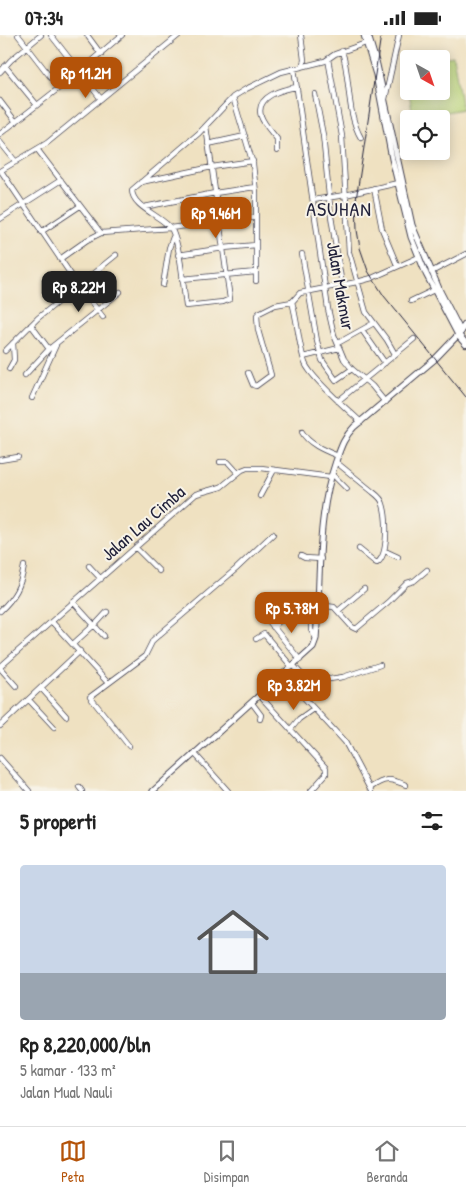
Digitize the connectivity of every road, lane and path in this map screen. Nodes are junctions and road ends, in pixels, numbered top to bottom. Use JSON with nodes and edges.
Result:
{"nodes":[{"id":1,"x":18,"y":35,"type":"edge"},
{"id":2,"x":41,"y":35,"type":"edge"},
{"id":3,"x":51,"y":35,"type":"edge"},
{"id":4,"x":87,"y":35,"type":"edge"},
{"id":5,"x":121,"y":35,"type":"edge"},
{"id":6,"x":178,"y":35,"type":"edge"},
{"id":7,"x":301,"y":35,"type":"edge"},
{"id":8,"x":364,"y":35,"type":"edge"},
{"id":9,"x":368,"y":35,"type":"edge"},
{"id":10,"x":400,"y":35,"type":"edge"},
{"id":11,"x":366,"y":43,"type":"junction"},
{"id":12,"x":26,"y":47,"type":"junction"},
{"id":13,"x":342,"y":51,"type":"junction"},
{"id":14,"x":101,"y":54,"type":"junction"},
{"id":15,"x":328,"y":59,"type":"junction"},
{"id":16,"x":5,"y":66,"type":"junction"},
{"id":17,"x":302,"y":67,"type":"junction"},
{"id":18,"x":294,"y":68,"type":"junction"},
{"id":19,"x":79,"y":71,"type":"junction"},
{"id":20,"x":0,"y":72,"type":"edge"},
{"id":21,"x":297,"y":87,"type":"junction"},
{"id":22,"x":59,"y":88,"type":"junction"},
{"id":23,"x":315,"y":94,"type":"dead end"},
{"id":24,"x":233,"y":97,"type":"junction"},
{"id":25,"x":102,"y":99,"type":"junction"},
{"id":26,"x":384,"y":100,"type":"junction"},
{"id":27,"x":0,"y":101,"type":"edge"},
{"id":28,"x":37,"y":105,"type":"junction"},
{"id":29,"x":16,"y":122,"type":"junction"},
{"id":30,"x":206,"y":126,"type":"junction"},
{"id":31,"x":0,"y":134,"type":"edge"},
{"id":32,"x":245,"y":136,"type":"junction"},
{"id":33,"x":361,"y":138,"type":"dead end"},
{"id":34,"x":0,"y":142,"type":"edge"},
{"id":35,"x":208,"y":144,"type":"junction"},
{"id":36,"x":37,"y":149,"type":"junction"},
{"id":37,"x":277,"y":151,"type":"dead end"},
{"id":38,"x":16,"y":161,"type":"junction"},
{"id":39,"x":253,"y":161,"type":"junction"},
{"id":40,"x":212,"y":167,"type":"junction"},
{"id":41,"x":0,"y":171,"type":"edge"},
{"id":42,"x":61,"y":180,"type":"junction"},
{"id":43,"x":140,"y":183,"type":"junction"},
{"id":44,"x":398,"y":183,"type":"junction"},
{"id":45,"x":255,"y":187,"type":"junction"},
{"id":46,"x":374,"y":188,"type":"junction"},
{"id":47,"x":215,"y":193,"type":"junction"},
{"id":48,"x":402,"y":194,"type":"junction"},
{"id":49,"x":345,"y":195,"type":"junction"},
{"id":50,"x":329,"y":198,"type":"junction"},
{"id":51,"x":313,"y":200,"type":"junction"},
{"id":52,"x":23,"y":205,"type":"junction"},
{"id":53,"x":80,"y":206,"type":"junction"},
{"id":54,"x":144,"y":207,"type":"junction"},
{"id":55,"x":256,"y":217,"type":"junction"},
{"id":56,"x":0,"y":219,"type":"edge"},
{"id":57,"x":220,"y":221,"type":"junction"},
{"id":58,"x":170,"y":227,"type":"junction"},
{"id":59,"x":411,"y":228,"type":"junction"},
{"id":60,"x":41,"y":232,"type":"junction"},
{"id":61,"x":100,"y":233,"type":"junction"},
{"id":62,"x":174,"y":236,"type":"junction"},
{"id":63,"x":256,"y":245,"type":"junction"},
{"id":64,"x":224,"y":248,"type":"junction"},
{"id":65,"x":466,"y":254,"type":"edge"},
{"id":66,"x":116,"y":255,"type":"dead end"},
{"id":67,"x":178,"y":255,"type":"junction"},
{"id":68,"x":302,"y":255,"type":"dead end"},
{"id":69,"x":419,"y":257,"type":"junction"},
{"id":70,"x":60,"y":259,"type":"junction"},
{"id":71,"x":397,"y":265,"type":"junction"},
{"id":72,"x":256,"y":272,"type":"junction"},
{"id":73,"x":431,"y":272,"type":"junction"},
{"id":74,"x":227,"y":274,"type":"junction"},
{"id":75,"x":182,"y":279,"type":"junction"},
{"id":76,"x":256,"y":281,"type":"dead end"},
{"id":77,"x":357,"y":282,"type":"junction"},
{"id":78,"x":78,"y":285,"type":"junction"},
{"id":79,"x":163,"y":285,"type":"dead end"},
{"id":80,"x":342,"y":285,"type":"junction"},
{"id":81,"x":325,"y":288,"type":"junction"},
{"id":82,"x":434,"y":290,"type":"junction"},
{"id":83,"x":308,"y":291,"type":"junction"},
{"id":84,"x":120,"y":292,"type":"dead end"},
{"id":85,"x":411,"y":301,"type":"dead end"},
{"id":86,"x":292,"y":302,"type":"junction"},
{"id":87,"x":98,"y":310,"type":"junction"},
{"id":88,"x":103,"y":317,"type":"dead end"},
{"id":89,"x":374,"y":323,"type":"junction"},
{"id":90,"x":466,"y":324,"type":"edge"},
{"id":91,"x":31,"y":325,"type":"junction"},
{"id":92,"x":362,"y":330,"type":"junction"},
{"id":93,"x":462,"y":337,"type":"edge"},
{"id":94,"x":414,"y":339,"type":"dead end"},
{"id":95,"x":13,"y":343,"type":"junction"},
{"id":96,"x":56,"y":345,"type":"junction"},
{"id":97,"x":338,"y":346,"type":"junction"},
{"id":98,"x":49,"y":349,"type":"junction"},
{"id":99,"x":5,"y":351,"type":"dead end"},
{"id":100,"x":321,"y":352,"type":"junction"},
{"id":101,"x":395,"y":354,"type":"junction"},
{"id":102,"x":303,"y":357,"type":"junction"},
{"id":103,"x":385,"y":363,"type":"junction"},
{"id":104,"x":9,"y":369,"type":"dead end"},
{"id":105,"x":352,"y":369,"type":"junction"},
{"id":106,"x":248,"y":373,"type":"dead end"},
{"id":107,"x":25,"y":375,"type":"dead end"},
{"id":108,"x":365,"y":379,"type":"junction"},
{"id":109,"x":32,"y":398,"type":"dead end"},
{"id":110,"x":338,"y":401,"type":"junction"},
{"id":111,"x":384,"y":401,"type":"junction"},
{"id":112,"x":361,"y":421,"type":"junction"},
{"id":113,"x":302,"y":432,"type":"dead end"},
{"id":114,"x":18,"y":457,"type":"dead end"},
{"id":115,"x":337,"y":459,"type":"junction"},
{"id":116,"x":0,"y":460,"type":"edge"},
{"id":117,"x":220,"y":462,"type":"dead end"},
{"id":118,"x":274,"y":470,"type":"junction"},
{"id":119,"x":238,"y":473,"type":"junction"},
{"id":120,"x":331,"y":475,"type":"junction"},
{"id":121,"x":347,"y":489,"type":"dead end"},
{"id":122,"x":260,"y":495,"type":"dead end"},
{"id":123,"x":273,"y":534,"type":"dead end"},
{"id":124,"x":136,"y":547,"type":"junction"},
{"id":125,"x":358,"y":549,"type":"dead end"},
{"id":126,"x":385,"y":551,"type":"junction"},
{"id":127,"x":301,"y":556,"type":"dead end"},
{"id":128,"x":398,"y":557,"type":"dead end"},
{"id":129,"x":321,"y":559,"type":"junction"},
{"id":130,"x":24,"y":566,"type":"dead end"},
{"id":131,"x":89,"y":566,"type":"dead end"},
{"id":132,"x":427,"y":570,"type":"dead end"},
{"id":133,"x":159,"y":571,"type":"dead end"},
{"id":134,"x":101,"y":579,"type":"junction"},
{"id":135,"x":364,"y":589,"type":"dead end"},
{"id":136,"x":74,"y":603,"type":"junction"},
{"id":137,"x":318,"y":605,"type":"junction"},
{"id":138,"x":0,"y":611,"type":"edge"},
{"id":139,"x":338,"y":611,"type":"junction"},
{"id":140,"x":108,"y":612,"type":"dead end"},
{"id":141,"x":290,"y":616,"type":"dead end"},
{"id":142,"x":311,"y":617,"type":"dead end"},
{"id":143,"x":268,"y":621,"type":"dead end"},
{"id":144,"x":52,"y":622,"type":"junction"},
{"id":145,"x":94,"y":625,"type":"junction"},
{"id":146,"x":273,"y":627,"type":"junction"},
{"id":147,"x":104,"y":636,"type":"dead end"},
{"id":148,"x":256,"y":639,"type":"dead end"},
{"id":149,"x":316,"y":639,"type":"junction"},
{"id":150,"x":74,"y":644,"type":"junction"},
{"id":151,"x":80,"y":651,"type":"junction"},
{"id":152,"x":300,"y":660,"type":"junction"},
{"id":153,"x":380,"y":665,"type":"dead end"},
{"id":154,"x":293,"y":666,"type":"junction"},
{"id":155,"x":0,"y":668,"type":"edge"},
{"id":156,"x":283,"y":675,"type":"junction"},
{"id":157,"x":108,"y":683,"type":"junction"},
{"id":158,"x":16,"y":686,"type":"dead end"},
{"id":159,"x":41,"y":688,"type":"junction"},
{"id":160,"x":260,"y":696,"type":"junction"},
{"id":161,"x":28,"y":699,"type":"junction"},
{"id":162,"x":252,"y":703,"type":"junction"},
{"id":163,"x":313,"y":709,"type":"junction"},
{"id":164,"x":66,"y":716,"type":"dead end"},
{"id":165,"x":260,"y":719,"type":"dead end"},
{"id":166,"x":0,"y":726,"type":"edge"},
{"id":167,"x":54,"y":727,"type":"dead end"},
{"id":168,"x":291,"y":729,"type":"junction"},
{"id":169,"x":129,"y":746,"type":"dead end"},
{"id":170,"x":195,"y":754,"type":"junction"},
{"id":171,"x":0,"y":758,"type":"edge"},
{"id":172,"x":406,"y":785,"type":"dead end"},
{"id":173,"x":370,"y":789,"type":"edge"},
{"id":174,"x":30,"y":791,"type":"edge"},
{"id":175,"x":153,"y":791,"type":"edge"},
{"id":176,"x":228,"y":791,"type":"edge"},
{"id":177,"x":311,"y":791,"type":"edge"}],
"edges":[{"from":1,"to":12,"type":"street"},
{"from":2,"to":12,"type":"street"},
{"from":3,"to":19,"type":"street"},
{"from":4,"to":14,"type":"street"},
{"from":5,"to":14,"type":"street"},
{"from":6,"to":25,"type":"street"},
{"from":7,"to":17,"type":"street"},
{"from":8,"to":11,"type":"main road"},
{"from":9,"to":26,"type":"main road"},
{"from":10,"to":26,"type":"street"},
{"from":11,"to":13,"type":"street"},
{"from":11,"to":44,"type":"main road"},
{"from":12,"to":16,"type":"street"},
{"from":12,"to":22,"type":"street"},
{"from":13,"to":15,"type":"street"},
{"from":13,"to":33,"type":"street"},
{"from":14,"to":19,"type":"street"},
{"from":15,"to":17,"type":"street"},
{"from":15,"to":49,"type":"street"},
{"from":16,"to":20,"type":"street"},
{"from":16,"to":28,"type":"street"},
{"from":17,"to":18,"type":"street"},
{"from":18,"to":21,"type":"street","name":"Jalan Makmur"},
{"from":18,"to":24,"type":"street"},
{"from":19,"to":22,"type":"street"},
{"from":19,"to":25,"type":"street"},
{"from":21,"to":37,"type":"street"},
{"from":21,"to":51,"type":"street","name":"Jalan Makmur"},
{"from":22,"to":28,"type":"street"},
{"from":23,"to":50,"type":"street"},
{"from":24,"to":30,"type":"street"},
{"from":24,"to":32,"type":"street"},
{"from":25,"to":36,"type":"street"},
{"from":26,"to":48,"type":"main road"},
{"from":27,"to":29,"type":"street"},
{"from":28,"to":29,"type":"street"},
{"from":29,"to":31,"type":"street"},
{"from":30,"to":35,"type":"street"},
{"from":30,"to":43,"type":"street"},
{"from":32,"to":35,"type":"street"},
{"from":32,"to":39,"type":"street"},
{"from":34,"to":38,"type":"street"},
{"from":35,"to":40,"type":"street"},
{"from":36,"to":38,"type":"street"},
{"from":36,"to":42,"type":"street"},
{"from":38,"to":41,"type":"street"},
{"from":39,"to":40,"type":"street"},
{"from":39,"to":45,"type":"street"},
{"from":40,"to":43,"type":"street"},
{"from":40,"to":47,"type":"street"},
{"from":41,"to":52,"type":"street"},
{"from":42,"to":52,"type":"street"},
{"from":42,"to":53,"type":"street"},
{"from":43,"to":54,"type":"street"},
{"from":44,"to":46,"type":"street"},
{"from":44,"to":48,"type":"main road"},
{"from":45,"to":47,"type":"street"},
{"from":45,"to":55,"type":"street"},
{"from":46,"to":49,"type":"street"},
{"from":46,"to":71,"type":"street"},
{"from":47,"to":54,"type":"street"},
{"from":47,"to":57,"type":"street"},
{"from":48,"to":59,"type":"main road"},
{"from":49,"to":50,"type":"street"},
{"from":49,"to":77,"type":"street"},
{"from":50,"to":51,"type":"street"},
{"from":50,"to":80,"type":"street"},
{"from":51,"to":81,"type":"street","name":"Jalan Makmur"},
{"from":52,"to":56,"type":"street"},
{"from":52,"to":60,"type":"street"},
{"from":53,"to":60,"type":"street"},
{"from":53,"to":61,"type":"street"},
{"from":54,"to":58,"type":"street"},
{"from":55,"to":57,"type":"street"},
{"from":55,"to":63,"type":"street"},
{"from":57,"to":58,"type":"street"},
{"from":57,"to":64,"type":"street"},
{"from":58,"to":61,"type":"street"},
{"from":58,"to":62,"type":"street"},
{"from":59,"to":69,"type":"main road"},
{"from":59,"to":73,"type":"main road"},
{"from":60,"to":70,"type":"street"},
{"from":61,"to":70,"type":"street"},
{"from":62,"to":67,"type":"street"},
{"from":62,"to":79,"type":"street"},
{"from":63,"to":64,"type":"street"},
{"from":63,"to":72,"type":"street"},
{"from":64,"to":67,"type":"street"},
{"from":64,"to":74,"type":"street"},
{"from":65,"to":73,"type":"street"},
{"from":66,"to":78,"type":"street"},
{"from":67,"to":75,"type":"street"},
{"from":68,"to":83,"type":"street"},
{"from":69,"to":71,"type":"street"},
{"from":69,"to":82,"type":"main road"},
{"from":70,"to":78,"type":"street"},
{"from":71,"to":77,"type":"street"},
{"from":72,"to":74,"type":"street"},
{"from":72,"to":76,"type":"street"},
{"from":73,"to":93,"type":"main road"},
{"from":74,"to":75,"type":"street"},
{"from":74,"to":75,"type":"street"},
{"from":77,"to":80,"type":"street"},
{"from":77,"to":89,"type":"street"},
{"from":78,"to":87,"type":"street"},
{"from":78,"to":91,"type":"street"},
{"from":80,"to":81,"type":"street"},
{"from":81,"to":83,"type":"street"},
{"from":81,"to":97,"type":"street","name":"Jalan Makmur"},
{"from":82,"to":85,"type":"street"},
{"from":82,"to":93,"type":"main road"},
{"from":83,"to":86,"type":"street"},
{"from":83,"to":100,"type":"street"},
{"from":84,"to":87,"type":"street"},
{"from":86,"to":102,"type":"street"},
{"from":86,"to":106,"type":"street"},
{"from":87,"to":88,"type":"street"},
{"from":87,"to":96,"type":"street"},
{"from":89,"to":92,"type":"street"},
{"from":89,"to":101,"type":"street"},
{"from":90,"to":93,"type":"highway"},
{"from":91,"to":95,"type":"street"},
{"from":91,"to":98,"type":"street"},
{"from":92,"to":97,"type":"street"},
{"from":92,"to":103,"type":"street"},
{"from":93,"to":111,"type":"main road"},
{"from":94,"to":101,"type":"street"},
{"from":95,"to":99,"type":"street"},
{"from":95,"to":104,"type":"street"},
{"from":96,"to":98,"type":"street"},
{"from":96,"to":109,"type":"street"},
{"from":97,"to":100,"type":"street"},
{"from":97,"to":105,"type":"street","name":"Jalan Makmur"},
{"from":98,"to":107,"type":"street"},
{"from":100,"to":102,"type":"street"},
{"from":100,"to":105,"type":"street"},
{"from":101,"to":103,"type":"street"},
{"from":102,"to":110,"type":"street"},
{"from":103,"to":108,"type":"street"},
{"from":105,"to":108,"type":"street","name":"Jalan Makmur"},
{"from":108,"to":110,"type":"street"},
{"from":108,"to":111,"type":"street","name":"Jalan Makmur"},
{"from":110,"to":112,"type":"street"},
{"from":111,"to":112,"type":"main road"},
{"from":112,"to":115,"type":"main road"},
{"from":113,"to":115,"type":"street"},
{"from":114,"to":116,"type":"street"},
{"from":115,"to":120,"type":"main road"},
{"from":115,"to":126,"type":"street"},
{"from":117,"to":119,"type":"street"},
{"from":118,"to":119,"type":"street","name":"Jalan Lau Cimba"},
{"from":118,"to":120,"type":"street","name":"Jalan Lau Cimba"},
{"from":118,"to":122,"type":"street"},
{"from":119,"to":124,"type":"street","name":"Jalan Lau Cimba"},
{"from":120,"to":121,"type":"street"},
{"from":120,"to":129,"type":"main road"},
{"from":123,"to":157,"type":"street"},
{"from":124,"to":133,"type":"street"},
{"from":124,"to":134,"type":"street","name":"Jalan Lau Cimba"},
{"from":125,"to":126,"type":"street"},
{"from":126,"to":128,"type":"street"},
{"from":127,"to":129,"type":"street"},
{"from":129,"to":137,"type":"main road"},
{"from":130,"to":138,"type":"street"},
{"from":131,"to":134,"type":"street"},
{"from":132,"to":139,"type":"street"},
{"from":134,"to":136,"type":"street","name":"Jalan Lau Cimba"},
{"from":135,"to":139,"type":"street"},
{"from":136,"to":144,"type":"street","name":"Jalan Lau Cimba"},
{"from":136,"to":145,"type":"street"},
{"from":137,"to":139,"type":"street"},
{"from":137,"to":149,"type":"main road"},
{"from":140,"to":145,"type":"street"},
{"from":141,"to":146,"type":"street"},
{"from":142,"to":149,"type":"street"},
{"from":143,"to":146,"type":"street"},
{"from":144,"to":150,"type":"street"},
{"from":144,"to":155,"type":"street","name":"Jalan Lau Cimba"},
{"from":145,"to":147,"type":"street"},
{"from":145,"to":150,"type":"street"},
{"from":146,"to":152,"type":"street"},
{"from":148,"to":154,"type":"street"},
{"from":149,"to":152,"type":"main road"},
{"from":150,"to":151,"type":"street"},
{"from":151,"to":157,"type":"street"},
{"from":151,"to":159,"type":"street"},
{"from":152,"to":154,"type":"main road"},
{"from":153,"to":154,"type":"street"},
{"from":154,"to":156,"type":"main road"},
{"from":155,"to":158,"type":"street"},
{"from":156,"to":160,"type":"main road"},
{"from":156,"to":163,"type":"street"},
{"from":157,"to":169,"type":"street"},
{"from":159,"to":161,"type":"street"},
{"from":159,"to":164,"type":"street"},
{"from":160,"to":162,"type":"main road"},
{"from":160,"to":168,"type":"street"},
{"from":161,"to":166,"type":"street"},
{"from":161,"to":167,"type":"street"},
{"from":162,"to":165,"type":"street"},
{"from":162,"to":170,"type":"main road"},
{"from":163,"to":168,"type":"street"},
{"from":163,"to":173,"type":"street"},
{"from":168,"to":177,"type":"street"},
{"from":170,"to":175,"type":"main road"},
{"from":170,"to":176,"type":"street"},
{"from":171,"to":174,"type":"street"},
{"from":172,"to":173,"type":"street"}]}
